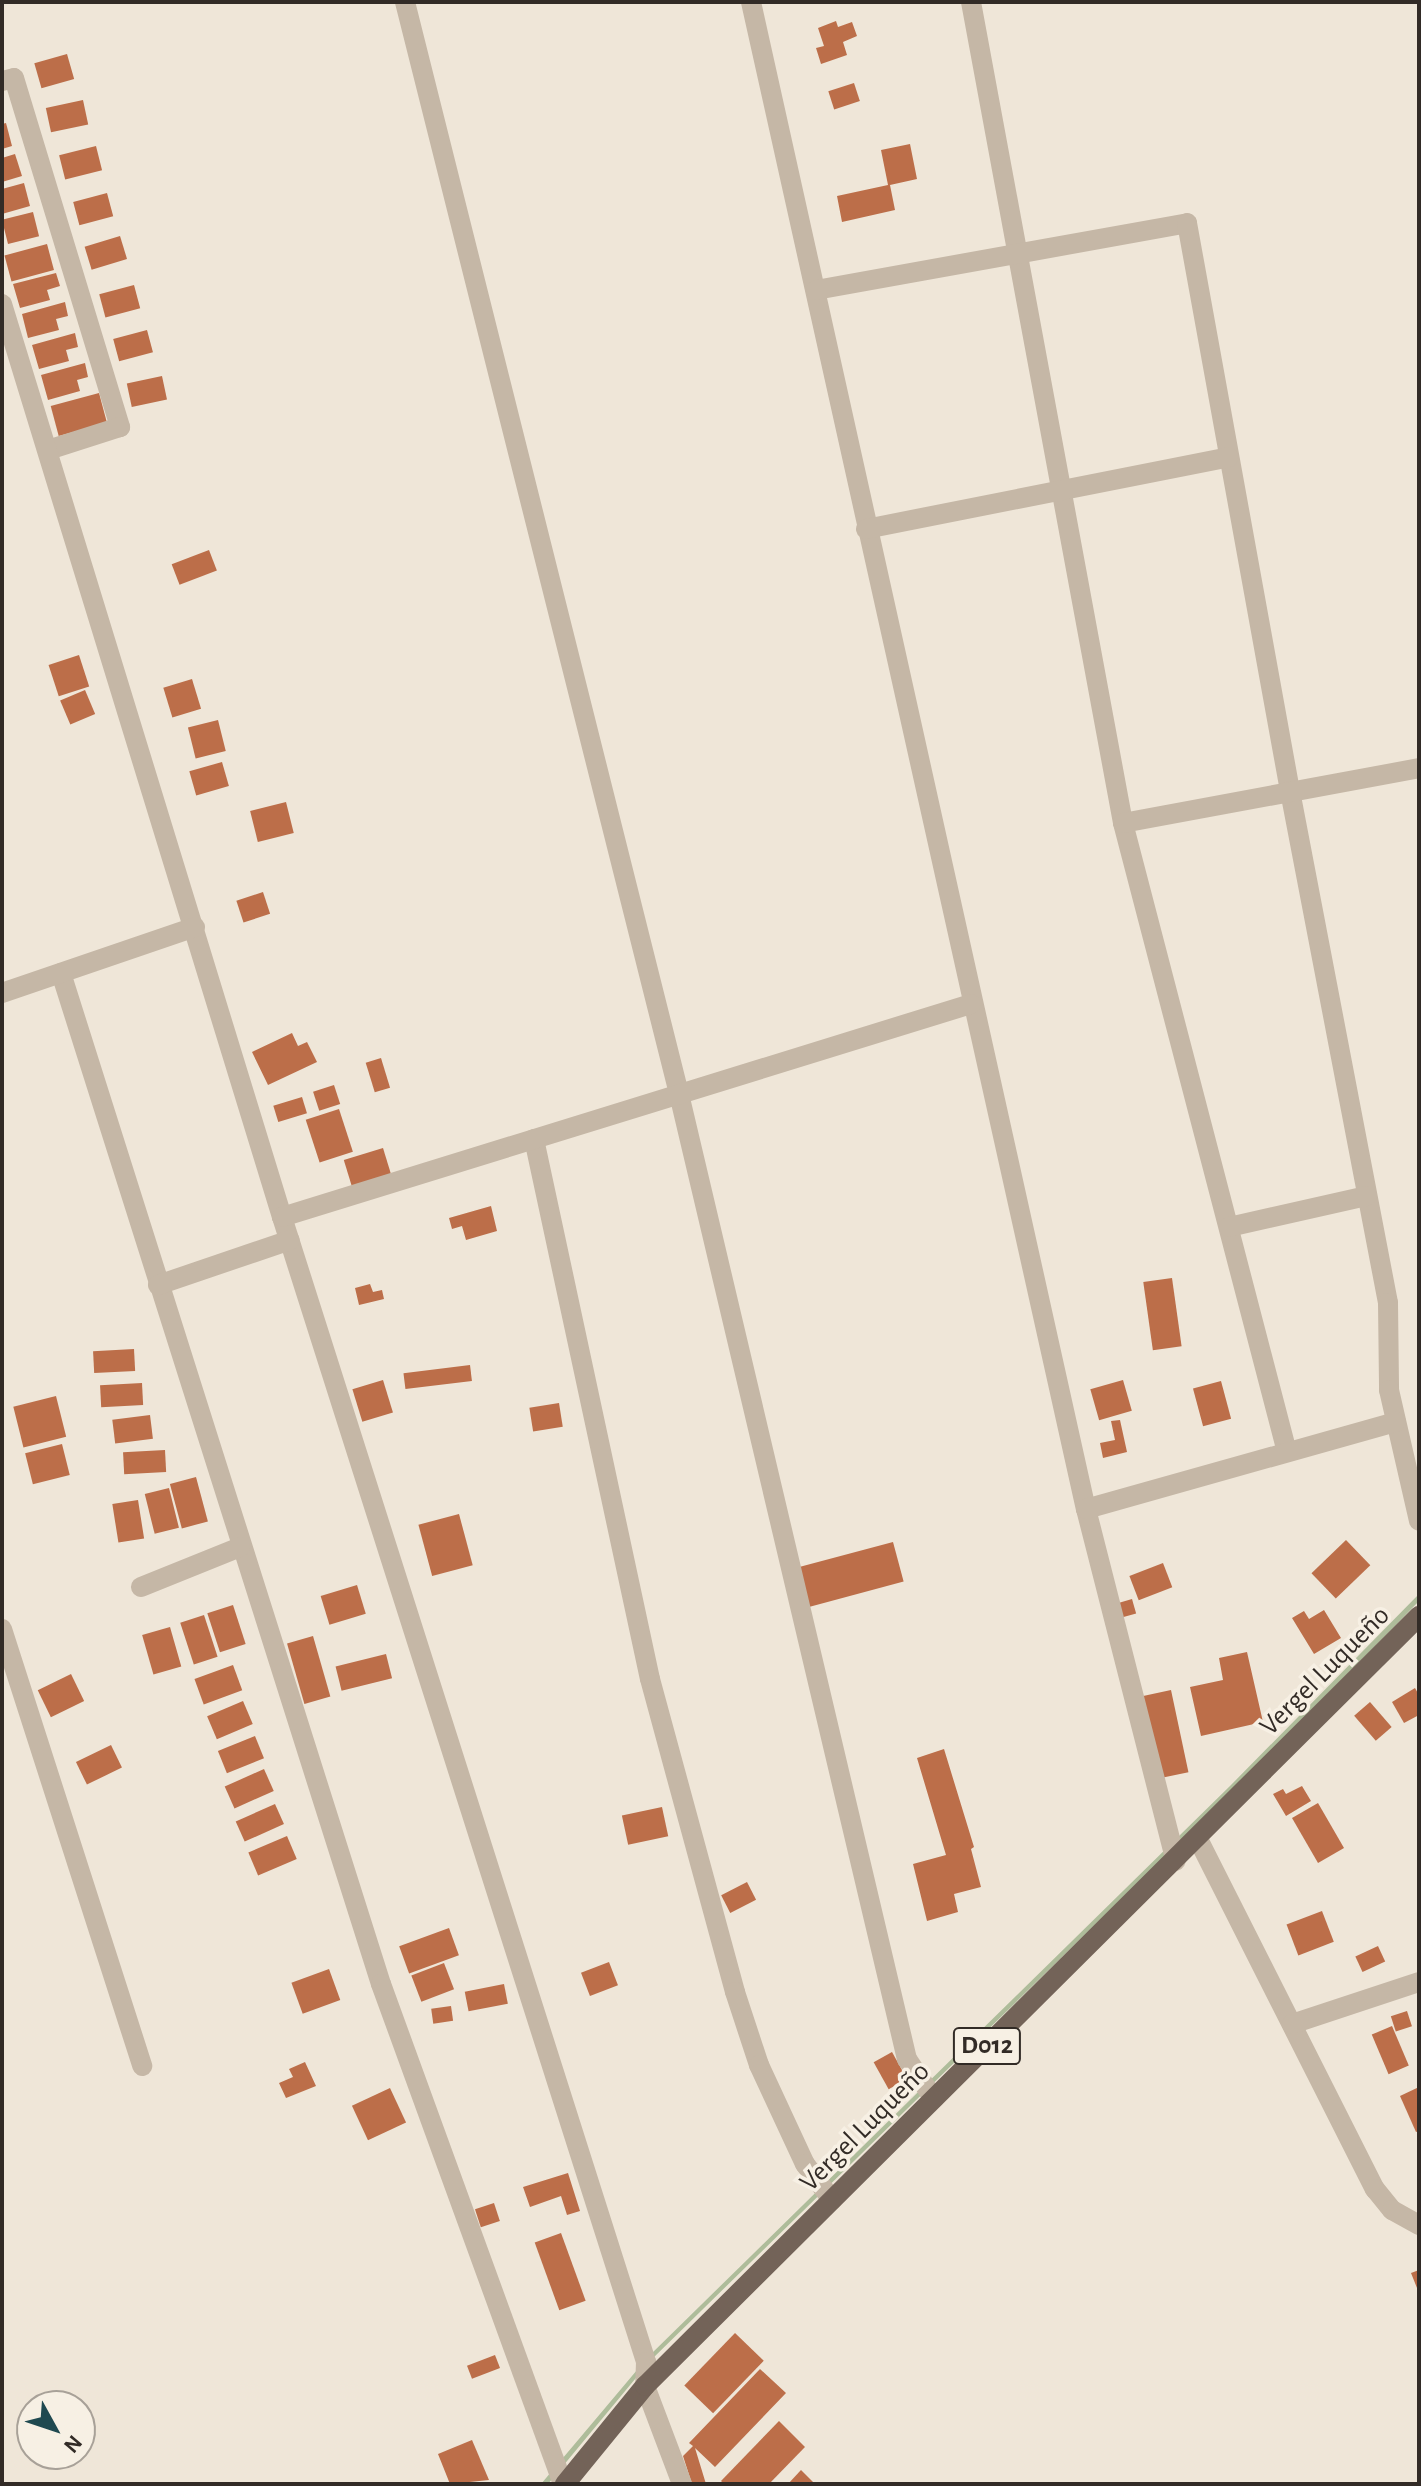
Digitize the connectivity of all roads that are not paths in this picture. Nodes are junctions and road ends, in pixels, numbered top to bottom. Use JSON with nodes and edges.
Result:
{"nodes":[{"id":1,"x":405,"y":2,"type":"edge"},
{"id":2,"x":751,"y":2,"type":"edge"},
{"id":3,"x":971,"y":2,"type":"edge"},
{"id":4,"x":2,"y":81,"type":"edge"},
{"id":5,"x":1017,"y":253,"type":"junction"},
{"id":6,"x":816,"y":290,"type":"junction"},
{"id":7,"x":2,"y":304,"type":"edge"},
{"id":8,"x":48,"y":450,"type":"junction"},
{"id":9,"x":1228,"y":457,"type":"junction"},
{"id":10,"x":1062,"y":491,"type":"junction"},
{"id":11,"x":866,"y":529,"type":"junction"},
{"id":12,"x":1419,"y":768,"type":"edge"},
{"id":13,"x":1290,"y":791,"type":"junction"},
{"id":14,"x":1123,"y":823,"type":"junction"},
{"id":15,"x":195,"y":927,"type":"junction"},
{"id":16,"x":61,"y":973,"type":"junction"},
{"id":17,"x":2,"y":993,"type":"edge"},
{"id":18,"x":971,"y":1004,"type":"junction"},
{"id":19,"x":679,"y":1094,"type":"junction"},
{"id":20,"x":534,"y":1139,"type":"junction"},
{"id":21,"x":1367,"y":1196,"type":"junction"},
{"id":22,"x":282,"y":1217,"type":"junction"},
{"id":23,"x":1229,"y":1227,"type":"junction"},
{"id":24,"x":290,"y":1240,"type":"junction"},
{"id":25,"x":158,"y":1285,"type":"junction"},
{"id":26,"x":1396,"y":1422,"type":"junction"},
{"id":27,"x":1287,"y":1452,"type":"junction"},
{"id":28,"x":1086,"y":1509,"type":"junction"},
{"id":29,"x":1419,"y":1521,"type":"edge"},
{"id":30,"x":240,"y":1547,"type":"junction"},
{"id":31,"x":141,"y":1587,"type":"dead end"},
{"id":32,"x":1419,"y":1616,"type":"edge"},
{"id":33,"x":2,"y":1629,"type":"edge"},
{"id":34,"x":1198,"y":1839,"type":"junction"},
{"id":35,"x":1176,"y":1861,"type":"junction"},
{"id":36,"x":1419,"y":1982,"type":"edge"},
{"id":37,"x":1292,"y":2024,"type":"junction"},
{"id":38,"x":142,"y":2066,"type":"dead end"},
{"id":39,"x":934,"y":2099,"type":"junction"},
{"id":40,"x":832,"y":2200,"type":"junction"},
{"id":41,"x":1419,"y":2225,"type":"edge"},
{"id":42,"x":645,"y":2386,"type":"junction"},
{"id":43,"x":564,"y":2484,"type":"edge"},
{"id":44,"x":682,"y":2484,"type":"edge"}],
"edges":[{"from":1,"to":19,"type":"street"},
{"from":2,"to":6,"type":"street"},
{"from":3,"to":5,"type":"street"},
{"from":4,"to":8,"type":"street"},
{"from":5,"to":6,"type":"street"},
{"from":5,"to":9,"type":"street"},
{"from":5,"to":10,"type":"street"},
{"from":6,"to":11,"type":"street"},
{"from":7,"to":8,"type":"street"},
{"from":8,"to":15,"type":"street"},
{"from":9,"to":10,"type":"street"},
{"from":9,"to":13,"type":"street"},
{"from":10,"to":11,"type":"street"},
{"from":10,"to":14,"type":"street"},
{"from":11,"to":18,"type":"street"},
{"from":12,"to":13,"type":"street"},
{"from":13,"to":14,"type":"street"},
{"from":13,"to":21,"type":"street"},
{"from":14,"to":23,"type":"street"},
{"from":15,"to":16,"type":"street"},
{"from":15,"to":22,"type":"street"},
{"from":16,"to":17,"type":"street"},
{"from":16,"to":25,"type":"street"},
{"from":18,"to":19,"type":"street"},
{"from":18,"to":28,"type":"street"},
{"from":19,"to":20,"type":"street"},
{"from":19,"to":39,"type":"street"},
{"from":20,"to":22,"type":"street"},
{"from":20,"to":40,"type":"street"},
{"from":21,"to":23,"type":"street"},
{"from":21,"to":26,"type":"street"},
{"from":22,"to":24,"type":"street"},
{"from":23,"to":27,"type":"street"},
{"from":24,"to":25,"type":"street"},
{"from":24,"to":42,"type":"street"},
{"from":25,"to":30,"type":"street"},
{"from":26,"to":27,"type":"street"},
{"from":26,"to":29,"type":"street"},
{"from":27,"to":28,"type":"street"},
{"from":28,"to":35,"type":"street"},
{"from":30,"to":31,"type":"street"},
{"from":30,"to":43,"type":"street"},
{"from":32,"to":34,"type":"main road","name":"Vergel Luqueño","number":"D012"},
{"from":33,"to":38,"type":"street"},
{"from":34,"to":35,"type":"main road","name":"Vergel Luqueño","number":"D012"},
{"from":34,"to":37,"type":"street"},
{"from":35,"to":39,"type":"main road","name":"Vergel Luqueño","number":"D012"},
{"from":36,"to":37,"type":"street"},
{"from":37,"to":41,"type":"street"},
{"from":39,"to":40,"type":"main road","name":"Vergel Luqueño","number":"D012"},
{"from":40,"to":42,"type":"main road","name":"Vergel Luqueño","number":"D012"},
{"from":42,"to":43,"type":"main road","name":"Vergel Luqueño","number":"D012"},
{"from":42,"to":44,"type":"street"}]}
